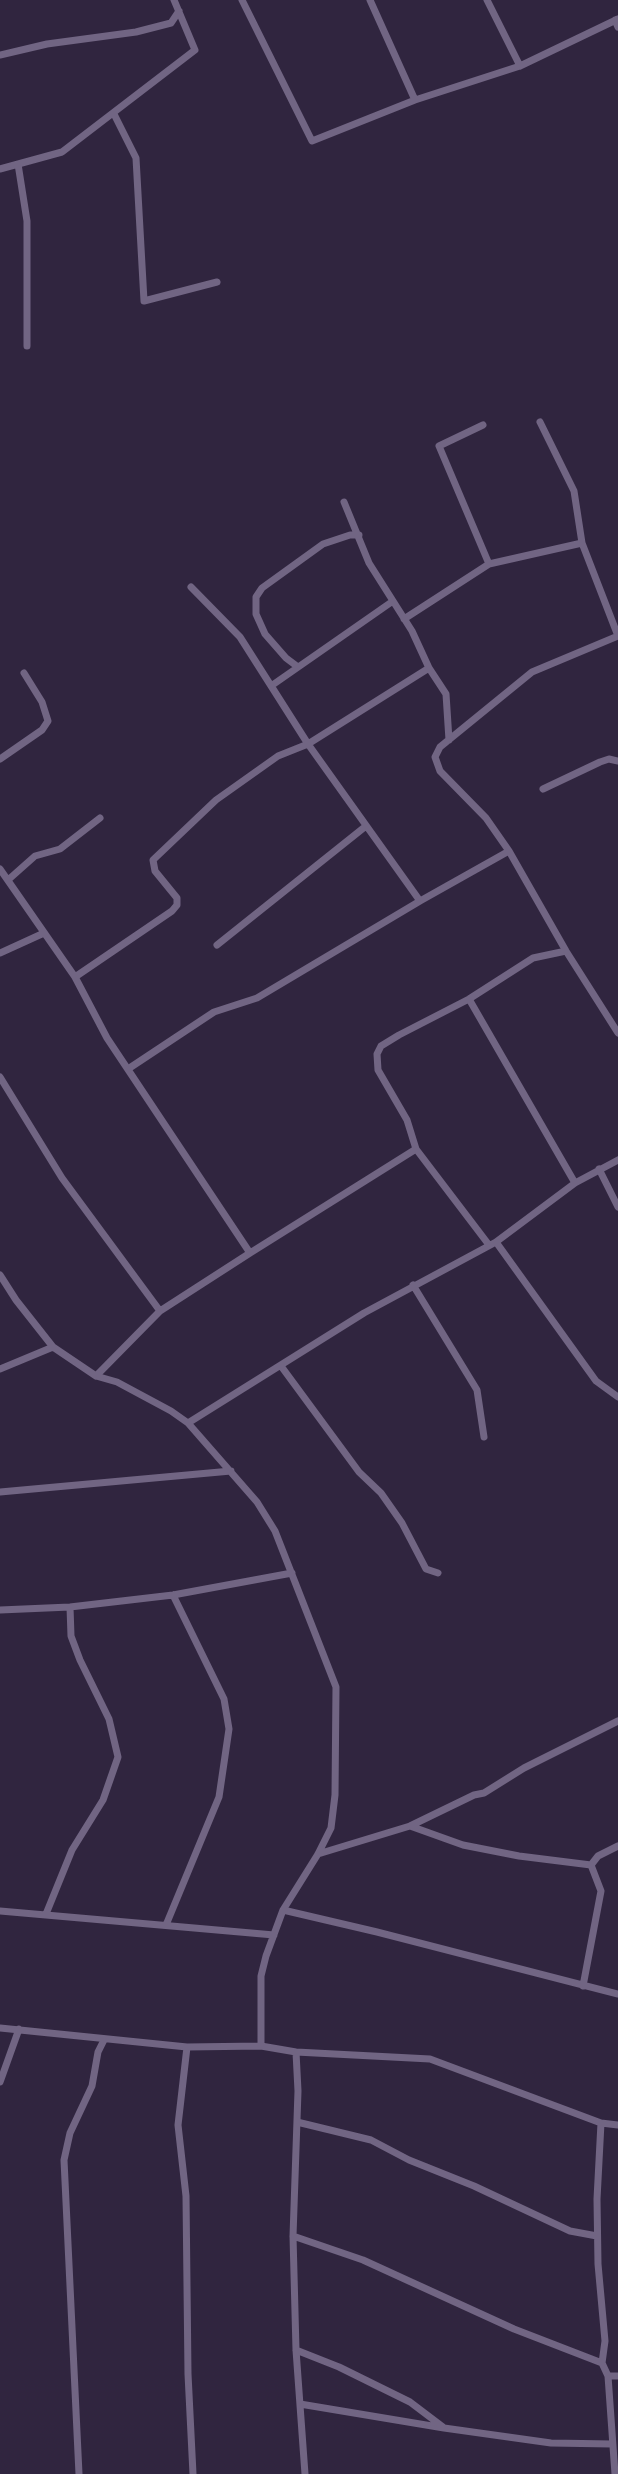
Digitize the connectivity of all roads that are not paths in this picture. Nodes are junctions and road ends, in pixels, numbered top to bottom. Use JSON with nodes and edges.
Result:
{"nodes":[{"id":1,"x":174,"y":0,"type":"edge"},
{"id":2,"x":242,"y":0,"type":"edge"},
{"id":3,"x":370,"y":0,"type":"edge"},
{"id":4,"x":487,"y":0,"type":"edge"},
{"id":5,"x":179,"y":11,"type":"junction"},
{"id":6,"x":617,"y":22,"type":"edge"},
{"id":7,"x":0,"y":55,"type":"edge"},
{"id":8,"x":520,"y":66,"type":"junction"},
{"id":9,"x":415,"y":100,"type":"junction"},
{"id":10,"x":114,"y":114,"type":"junction"},
{"id":11,"x":18,"y":164,"type":"junction"},
{"id":12,"x":0,"y":169,"type":"edge"},
{"id":13,"x":217,"y":282,"type":"dead end"},
{"id":14,"x":27,"y":346,"type":"dead end"},
{"id":15,"x":540,"y":422,"type":"dead end"},
{"id":16,"x":483,"y":425,"type":"dead end"},
{"id":17,"x":344,"y":502,"type":"dead end"},
{"id":18,"x":359,"y":535,"type":"junction"},
{"id":19,"x":582,"y":543,"type":"junction"},
{"id":20,"x":489,"y":564,"type":"junction"},
{"id":21,"x":191,"y":587,"type":"dead end"},
{"id":22,"x":393,"y":601,"type":"junction"},
{"id":23,"x":404,"y":619,"type":"junction"},
{"id":24,"x":298,"y":667,"type":"junction"},
{"id":25,"x":430,"y":668,"type":"junction"},
{"id":26,"x":24,"y":674,"type":"dead end"},
{"id":27,"x":271,"y":686,"type":"junction"},
{"id":28,"x":450,"y":740,"type":"junction"},
{"id":29,"x":308,"y":744,"type":"junction"},
{"id":30,"x":0,"y":759,"type":"edge"},
{"id":31,"x":618,"y":761,"type":"edge"},
{"id":32,"x":543,"y":789,"type":"dead end"},
{"id":33,"x":100,"y":818,"type":"dead end"},
{"id":34,"x":366,"y":826,"type":"junction"},
{"id":35,"x":509,"y":852,"type":"junction"},
{"id":36,"x":0,"y":869,"type":"edge"},
{"id":37,"x":8,"y":880,"type":"junction"},
{"id":38,"x":420,"y":901,"type":"junction"},
{"id":39,"x":44,"y":933,"type":"junction"},
{"id":40,"x":217,"y":945,"type":"dead end"},
{"id":41,"x":566,"y":951,"type":"junction"},
{"id":42,"x":0,"y":953,"type":"edge"},
{"id":43,"x":74,"y":977,"type":"junction"},
{"id":44,"x":469,"y":999,"type":"junction"},
{"id":45,"x":618,"y":1033,"type":"edge"},
{"id":46,"x":128,"y":1069,"type":"junction"},
{"id":47,"x":0,"y":1077,"type":"edge"},
{"id":48,"x":416,"y":1149,"type":"junction"},
{"id":49,"x":618,"y":1160,"type":"edge"},
{"id":50,"x":599,"y":1169,"type":"junction"},
{"id":51,"x":575,"y":1183,"type":"junction"},
{"id":52,"x":618,"y":1207,"type":"edge"},
{"id":53,"x":492,"y":1244,"type":"junction"},
{"id":54,"x":250,"y":1254,"type":"junction"},
{"id":55,"x":0,"y":1275,"type":"edge"},
{"id":56,"x":413,"y":1285,"type":"junction"},
{"id":57,"x":160,"y":1311,"type":"junction"},
{"id":58,"x":53,"y":1347,"type":"junction"},
{"id":59,"x":281,"y":1366,"type":"junction"},
{"id":60,"x":0,"y":1369,"type":"edge"},
{"id":61,"x":96,"y":1376,"type":"junction"},
{"id":62,"x":618,"y":1397,"type":"edge"},
{"id":63,"x":188,"y":1423,"type":"junction"},
{"id":64,"x":484,"y":1437,"type":"dead end"},
{"id":65,"x":231,"y":1470,"type":"junction"},
{"id":66,"x":0,"y":1492,"type":"edge"},
{"id":67,"x":292,"y":1573,"type":"junction"},
{"id":68,"x":438,"y":1573,"type":"dead end"},
{"id":69,"x":173,"y":1595,"type":"junction"},
{"id":70,"x":70,"y":1607,"type":"junction"},
{"id":71,"x":0,"y":1610,"type":"edge"},
{"id":72,"x":618,"y":1721,"type":"edge"},
{"id":73,"x":410,"y":1826,"type":"junction"},
{"id":74,"x":618,"y":1846,"type":"edge"},
{"id":75,"x":318,"y":1854,"type":"junction"},
{"id":76,"x":591,"y":1865,"type":"junction"},
{"id":77,"x":283,"y":1910,"type":"junction"},
{"id":78,"x":0,"y":1911,"type":"edge"},
{"id":79,"x":46,"y":1914,"type":"junction"},
{"id":80,"x":166,"y":1925,"type":"junction"},
{"id":81,"x":274,"y":1935,"type":"junction"},
{"id":82,"x":583,"y":1986,"type":"junction"},
{"id":83,"x":618,"y":1994,"type":"edge"},
{"id":84,"x":0,"y":2028,"type":"edge"},
{"id":85,"x":19,"y":2029,"type":"junction"},
{"id":86,"x":104,"y":2040,"type":"junction"},
{"id":87,"x":261,"y":2046,"type":"junction"},
{"id":88,"x":187,"y":2047,"type":"junction"},
{"id":89,"x":296,"y":2052,"type":"junction"},
{"id":90,"x":0,"y":2082,"type":"edge"},
{"id":91,"x":297,"y":2122,"type":"junction"},
{"id":92,"x":601,"y":2123,"type":"junction"},
{"id":93,"x":618,"y":2126,"type":"edge"},
{"id":94,"x":293,"y":2236,"type":"junction"},
{"id":95,"x":597,"y":2236,"type":"junction"},
{"id":96,"x":296,"y":2350,"type":"junction"},
{"id":97,"x":602,"y":2363,"type":"junction"},
{"id":98,"x":608,"y":2376,"type":"junction"},
{"id":99,"x":618,"y":2376,"type":"edge"},
{"id":100,"x":300,"y":2404,"type":"junction"},
{"id":101,"x":444,"y":2428,"type":"junction"},
{"id":102,"x":612,"y":2444,"type":"junction"},
{"id":103,"x":79,"y":2474,"type":"edge"},
{"id":104,"x":193,"y":2474,"type":"edge"},
{"id":105,"x":305,"y":2474,"type":"edge"},
{"id":106,"x":616,"y":2474,"type":"edge"}],
"edges":[{"from":1,"to":5,"type":"street"},
{"from":2,"to":9,"type":"street"},
{"from":3,"to":9,"type":"street"},
{"from":4,"to":8,"type":"street"},
{"from":5,"to":7,"type":"street"},
{"from":5,"to":10,"type":"street"},
{"from":6,"to":8,"type":"street"},
{"from":8,"to":9,"type":"street"},
{"from":10,"to":11,"type":"street"},
{"from":10,"to":13,"type":"street"},
{"from":11,"to":12,"type":"street"},
{"from":11,"to":14,"type":"street"},
{"from":15,"to":19,"type":"street"},
{"from":16,"to":20,"type":"street"},
{"from":17,"to":18,"type":"street"},
{"from":18,"to":22,"type":"street"},
{"from":18,"to":24,"type":"street"},
{"from":19,"to":20,"type":"street"},
{"from":19,"to":28,"type":"street"},
{"from":20,"to":23,"type":"street"},
{"from":21,"to":27,"type":"street"},
{"from":22,"to":23,"type":"street"},
{"from":22,"to":24,"type":"street"},
{"from":23,"to":25,"type":"street"},
{"from":24,"to":27,"type":"street"},
{"from":25,"to":28,"type":"street"},
{"from":25,"to":29,"type":"street"},
{"from":26,"to":30,"type":"street"},
{"from":27,"to":29,"type":"street"},
{"from":28,"to":35,"type":"street"},
{"from":29,"to":34,"type":"street"},
{"from":29,"to":43,"type":"street"},
{"from":31,"to":32,"type":"street"},
{"from":33,"to":37,"type":"street"},
{"from":34,"to":38,"type":"street"},
{"from":34,"to":40,"type":"street"},
{"from":35,"to":38,"type":"street"},
{"from":35,"to":41,"type":"street"},
{"from":36,"to":37,"type":"street"},
{"from":37,"to":39,"type":"street"},
{"from":38,"to":46,"type":"street"},
{"from":39,"to":42,"type":"street"},
{"from":39,"to":43,"type":"street"},
{"from":41,"to":44,"type":"street"},
{"from":41,"to":45,"type":"street"},
{"from":43,"to":46,"type":"street"},
{"from":44,"to":48,"type":"street"},
{"from":44,"to":51,"type":"street"},
{"from":46,"to":54,"type":"street"},
{"from":47,"to":57,"type":"street"},
{"from":48,"to":53,"type":"street"},
{"from":48,"to":54,"type":"street"},
{"from":49,"to":50,"type":"street"},
{"from":50,"to":51,"type":"street"},
{"from":50,"to":52,"type":"street"},
{"from":51,"to":53,"type":"street"},
{"from":53,"to":56,"type":"street"},
{"from":53,"to":62,"type":"street"},
{"from":54,"to":57,"type":"street"},
{"from":55,"to":58,"type":"street"},
{"from":56,"to":59,"type":"street"},
{"from":56,"to":64,"type":"street"},
{"from":57,"to":61,"type":"street"},
{"from":58,"to":60,"type":"street"},
{"from":58,"to":61,"type":"street"},
{"from":59,"to":63,"type":"street"},
{"from":59,"to":68,"type":"street"},
{"from":61,"to":63,"type":"street"},
{"from":63,"to":65,"type":"street"},
{"from":65,"to":66,"type":"street"},
{"from":65,"to":67,"type":"street"},
{"from":67,"to":69,"type":"street"},
{"from":67,"to":75,"type":"street"},
{"from":69,"to":70,"type":"street"},
{"from":69,"to":80,"type":"street"},
{"from":70,"to":71,"type":"street"},
{"from":70,"to":79,"type":"street"},
{"from":72,"to":73,"type":"street"},
{"from":73,"to":75,"type":"street"},
{"from":73,"to":76,"type":"street"},
{"from":74,"to":76,"type":"street"},
{"from":75,"to":77,"type":"street"},
{"from":76,"to":82,"type":"street"},
{"from":77,"to":81,"type":"street"},
{"from":77,"to":82,"type":"street"},
{"from":78,"to":79,"type":"street"},
{"from":79,"to":80,"type":"street"},
{"from":80,"to":81,"type":"street"},
{"from":81,"to":87,"type":"street"},
{"from":82,"to":83,"type":"street"},
{"from":84,"to":85,"type":"street"},
{"from":85,"to":86,"type":"street"},
{"from":85,"to":90,"type":"street"},
{"from":86,"to":88,"type":"street"},
{"from":86,"to":103,"type":"street"},
{"from":87,"to":88,"type":"street"},
{"from":87,"to":89,"type":"street"},
{"from":88,"to":104,"type":"street"},
{"from":89,"to":91,"type":"street"},
{"from":89,"to":92,"type":"street"},
{"from":91,"to":94,"type":"street"},
{"from":91,"to":95,"type":"street"},
{"from":92,"to":93,"type":"street"},
{"from":92,"to":95,"type":"street"},
{"from":94,"to":96,"type":"street"},
{"from":94,"to":97,"type":"street"},
{"from":95,"to":97,"type":"street"},
{"from":96,"to":100,"type":"street"},
{"from":96,"to":101,"type":"street"},
{"from":97,"to":98,"type":"street"},
{"from":98,"to":99,"type":"street"},
{"from":98,"to":102,"type":"street"},
{"from":100,"to":101,"type":"street"},
{"from":100,"to":105,"type":"street"},
{"from":101,"to":102,"type":"street"},
{"from":102,"to":106,"type":"street"}]}
